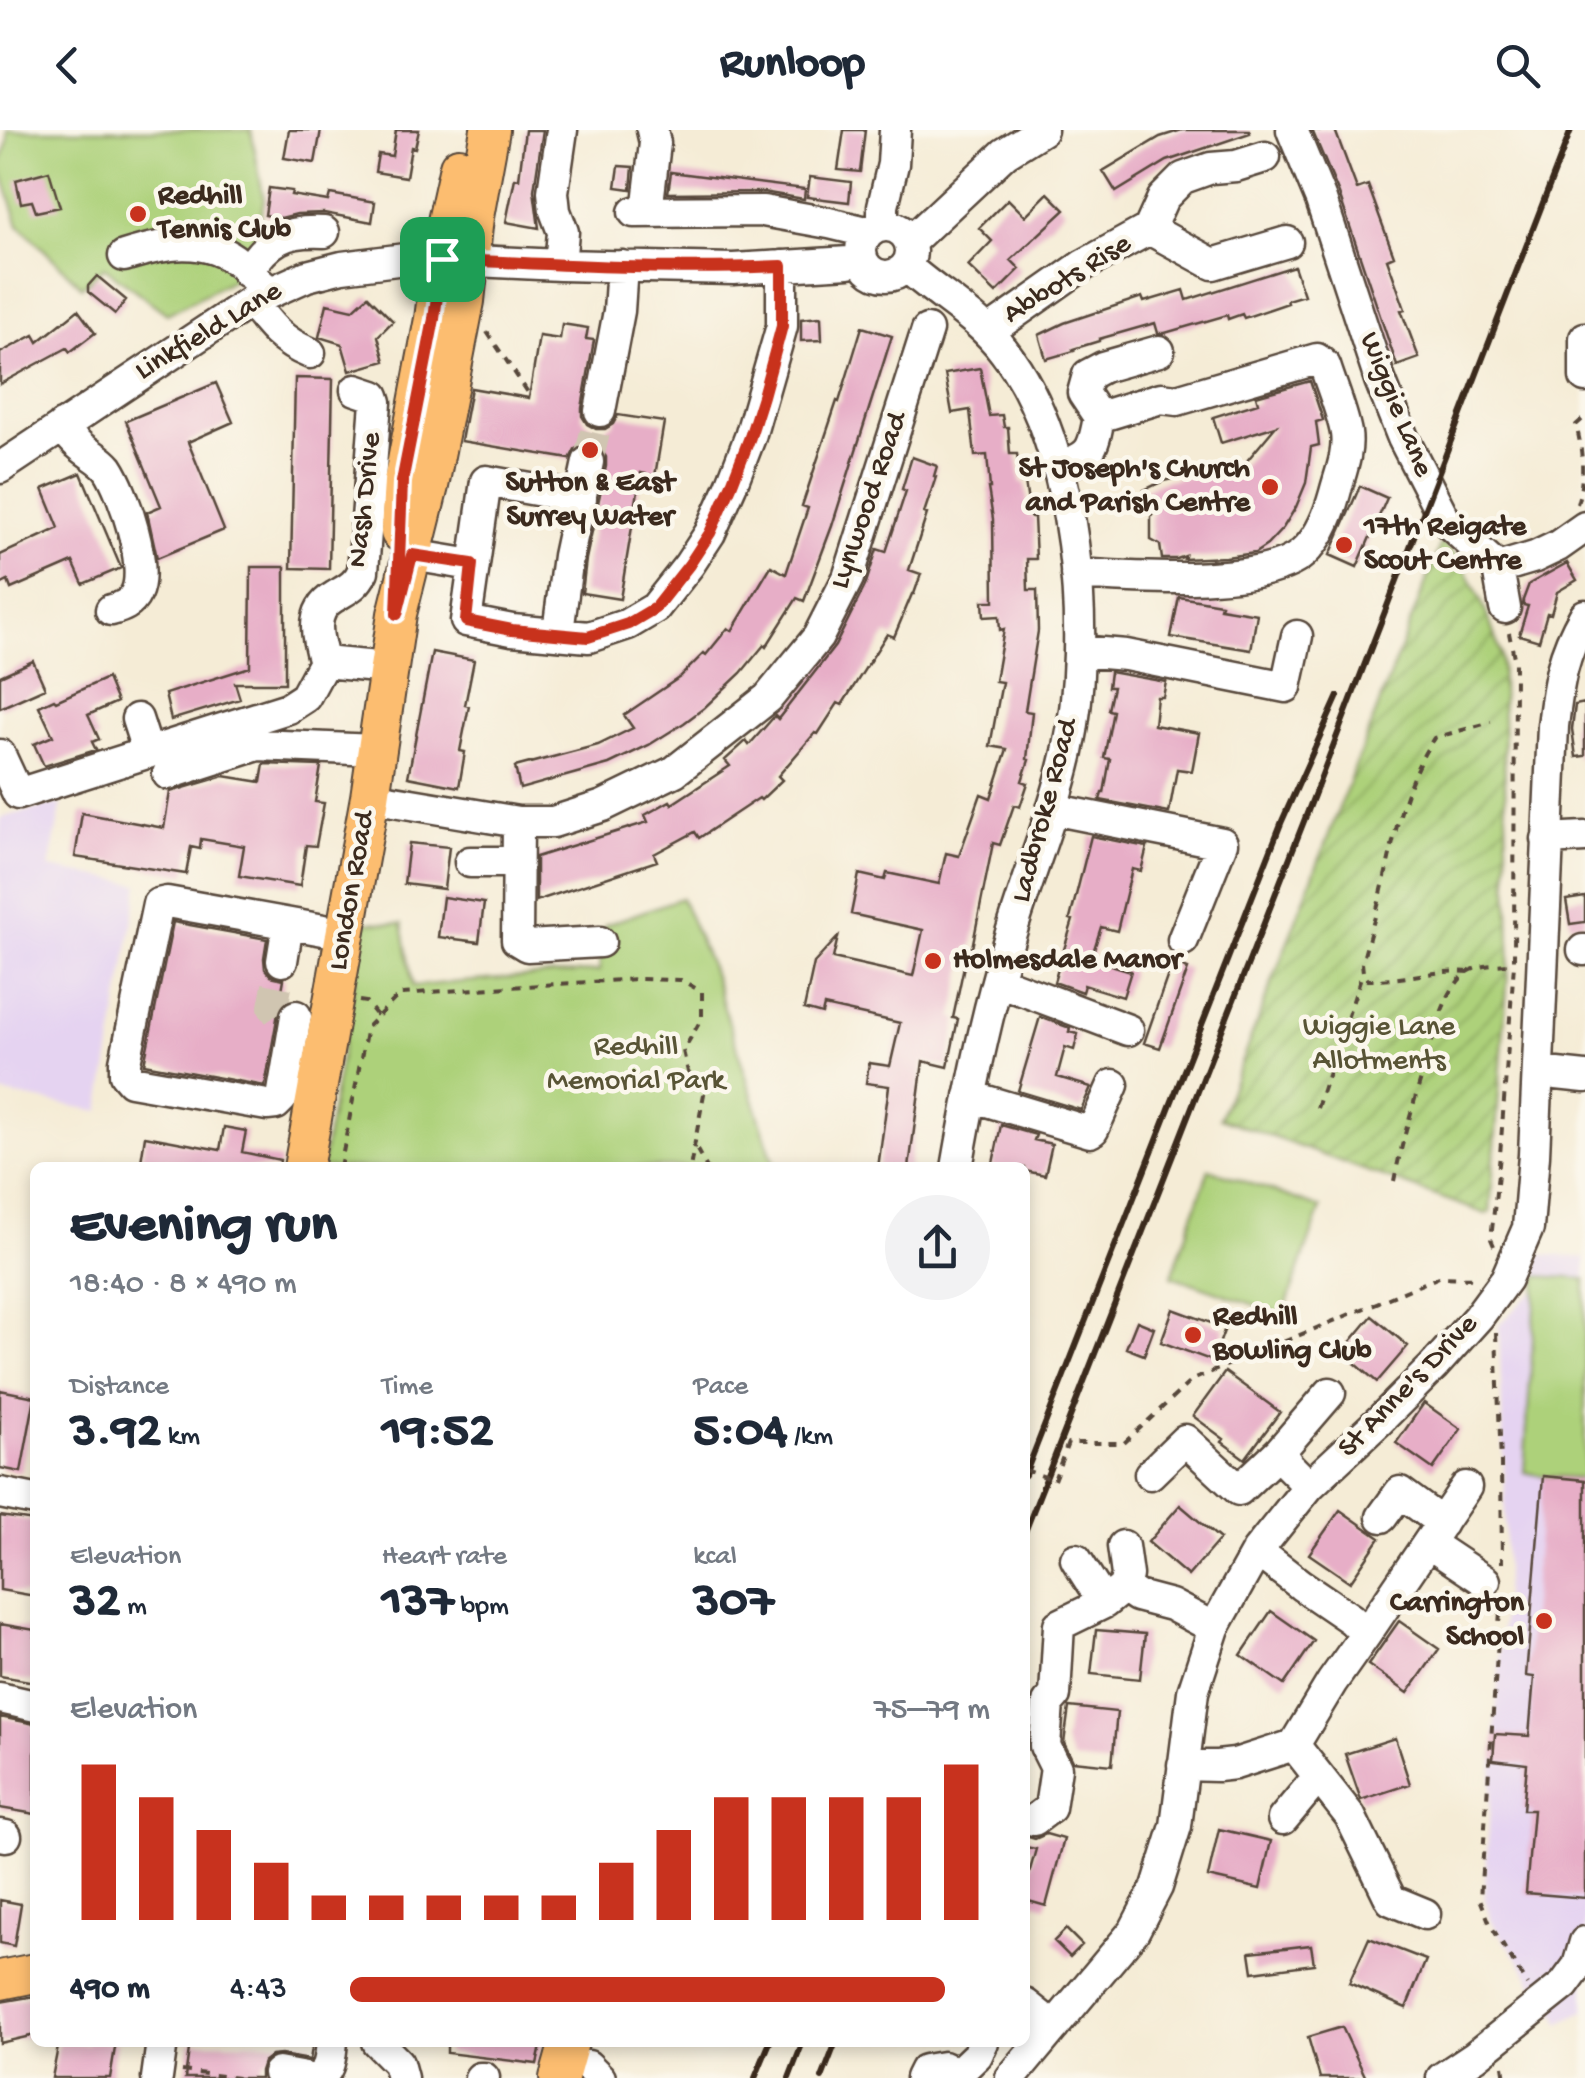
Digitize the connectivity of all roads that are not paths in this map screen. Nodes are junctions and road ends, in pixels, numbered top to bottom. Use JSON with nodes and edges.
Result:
{"nodes":[{"id":1,"x":467,"y":130,"type":"edge"},
{"id":2,"x":490,"y":130,"type":"edge"},
{"id":3,"x":562,"y":130,"type":"edge"},
{"id":4,"x":652,"y":130,"type":"edge"},
{"id":5,"x":895,"y":130,"type":"edge"},
{"id":6,"x":1042,"y":130,"type":"edge"},
{"id":7,"x":1292,"y":130,"type":"edge"},
{"id":8,"x":1265,"y":157,"type":"dead end"},
{"id":9,"x":1150,"y":229,"type":"junction"},
{"id":10,"x":324,"y":232,"type":"dead end"},
{"id":11,"x":871,"y":239,"type":"junction"},
{"id":12,"x":1287,"y":242,"type":"dead end"},
{"id":13,"x":909,"y":254,"type":"junction"},
{"id":14,"x":124,"y":256,"type":"dead end"},
{"id":15,"x":456,"y":260,"type":"junction"},
{"id":16,"x":560,"y":265,"type":"junction"},
{"id":17,"x":622,"y":266,"type":"junction"},
{"id":18,"x":782,"y":266,"type":"junction"},
{"id":19,"x":256,"y":288,"type":"junction"},
{"id":20,"x":927,"y":330,"type":"dead end"},
{"id":21,"x":988,"y":332,"type":"junction"},
{"id":22,"x":1585,"y":338,"type":"edge"},
{"id":23,"x":1159,"y":351,"type":"dead end"},
{"id":24,"x":310,"y":353,"type":"dead end"},
{"id":25,"x":1585,"y":377,"type":"edge"},
{"id":26,"x":356,"y":390,"type":"dead end"},
{"id":27,"x":600,"y":412,"type":"tunnel mouth"},
{"id":28,"x":1099,"y":417,"type":"junction"},
{"id":29,"x":62,"y":426,"type":"junction"},
{"id":30,"x":588,"y":462,"type":"tunnel mouth"},
{"id":31,"x":0,"y":468,"type":"edge"},
{"id":32,"x":1057,"y":468,"type":"junction"},
{"id":33,"x":581,"y":498,"type":"junction"},
{"id":34,"x":1580,"y":517,"type":"edge"},
{"id":35,"x":412,"y":555,"type":"junction"},
{"id":36,"x":472,"y":564,"type":"junction"},
{"id":37,"x":1498,"y":568,"type":"junction"},
{"id":38,"x":1076,"y":574,"type":"junction"},
{"id":39,"x":1505,"y":608,"type":"road end"},
{"id":40,"x":111,"y":610,"type":"dead end"},
{"id":41,"x":397,"y":614,"type":"junction"},
{"id":42,"x":1585,"y":616,"type":"edge"},
{"id":43,"x":558,"y":632,"type":"junction"},
{"id":44,"x":1297,"y":636,"type":"dead end"},
{"id":45,"x":1079,"y":651,"type":"junction"},
{"id":46,"x":324,"y":662,"type":"junction"},
{"id":47,"x":388,"y":668,"type":"junction"},
{"id":48,"x":137,"y":720,"type":"dead end"},
{"id":49,"x":376,"y":750,"type":"junction"},
{"id":50,"x":0,"y":755,"type":"edge"},
{"id":51,"x":158,"y":763,"type":"junction"},
{"id":52,"x":370,"y":797,"type":"junction"},
{"id":53,"x":1052,"y":809,"type":"junction"},
{"id":54,"x":518,"y":822,"type":"junction"},
{"id":55,"x":1585,"y":836,"type":"edge"},
{"id":56,"x":1547,"y":840,"type":"junction"},
{"id":57,"x":470,"y":862,"type":"dead end"},
{"id":58,"x":517,"y":862,"type":"junction"},
{"id":59,"x":288,"y":924,"type":"junction"},
{"id":60,"x":346,"y":934,"type":"junction"},
{"id":61,"x":1182,"y":940,"type":"dead end"},
{"id":62,"x":600,"y":942,"type":"dead end"},
{"id":63,"x":282,"y":961,"type":"tunnel mouth"},
{"id":64,"x":998,"y":981,"type":"junction"},
{"id":65,"x":301,"y":1018,"type":"junction"},
{"id":66,"x":1128,"y":1030,"type":"dead end"},
{"id":67,"x":1538,"y":1072,"type":"junction"},
{"id":68,"x":1585,"y":1077,"type":"edge"},
{"id":69,"x":1113,"y":1085,"type":"dead end"},
{"id":70,"x":970,"y":1096,"type":"junction"},
{"id":71,"x":303,"y":1162,"type":"edge"},
{"id":72,"x":958,"y":1162,"type":"edge"},
{"id":73,"x":1330,"y":1393,"type":"dead end"},
{"id":74,"x":1280,"y":1451,"type":"junction"},
{"id":75,"x":1150,"y":1474,"type":"dead end"},
{"id":76,"x":1309,"y":1486,"type":"junction"},
{"id":77,"x":1466,"y":1488,"type":"dead end"},
{"id":78,"x":0,"y":1493,"type":"edge"},
{"id":79,"x":30,"y":1499,"type":"edge"},
{"id":80,"x":1382,"y":1517,"type":"dead end"},
{"id":81,"x":1435,"y":1533,"type":"junction"},
{"id":82,"x":1123,"y":1546,"type":"dead end"},
{"id":83,"x":1257,"y":1551,"type":"junction"},
{"id":84,"x":1076,"y":1559,"type":"dead end"},
{"id":85,"x":1496,"y":1579,"type":"road end"},
{"id":86,"x":1114,"y":1595,"type":"junction"},
{"id":87,"x":1214,"y":1628,"type":"junction"},
{"id":88,"x":1366,"y":1634,"type":"junction"},
{"id":89,"x":0,"y":1698,"type":"edge"},
{"id":90,"x":30,"y":1705,"type":"edge"},
{"id":91,"x":1294,"y":1745,"type":"junction"},
{"id":92,"x":1184,"y":1764,"type":"junction"},
{"id":93,"x":1318,"y":1778,"type":"junction"},
{"id":94,"x":1284,"y":1819,"type":"dead end"},
{"id":95,"x":1034,"y":1820,"type":"dead end"},
{"id":96,"x":1425,"y":1914,"type":"dead end"},
{"id":97,"x":1585,"y":1942,"type":"edge"},
{"id":98,"x":30,"y":1974,"type":"edge"},
{"id":99,"x":0,"y":1980,"type":"edge"},
{"id":100,"x":1030,"y":2008,"type":"edge"},
{"id":101,"x":1054,"y":2028,"type":"junction"},
{"id":102,"x":161,"y":2047,"type":"edge"},
{"id":103,"x":331,"y":2047,"type":"edge"},
{"id":104,"x":383,"y":2047,"type":"edge"},
{"id":105,"x":981,"y":2047,"type":"edge"},
{"id":106,"x":926,"y":2063,"type":"edge"},
{"id":107,"x":156,"y":2078,"type":"edge"},
{"id":108,"x":317,"y":2078,"type":"edge"},
{"id":109,"x":402,"y":2078,"type":"edge"},
{"id":110,"x":1011,"y":2078,"type":"edge"},
{"id":111,"x":1442,"y":2078,"type":"edge"}],
"edges":[{"from":1,"to":15,"type":"main road","name":"London Road"},
{"from":2,"to":15,"type":"main road","name":"London Road"},
{"from":3,"to":16,"type":"street"},
{"from":4,"to":11,"type":"street"},
{"from":5,"to":11,"type":"street"},
{"from":6,"to":13,"type":"street"},
{"from":7,"to":37,"type":"street","name":"Wiggie Lane"},
{"from":8,"to":9,"type":"street","name":"Abbots Rise"},
{"from":9,"to":12,"type":"street","name":"Abbots Rise"},
{"from":9,"to":21,"type":"street","name":"Abbots Rise"},
{"from":10,"to":19,"type":"street"},
{"from":11,"to":13,"type":"street"},
{"from":11,"to":13,"type":"street"},
{"from":11,"to":18,"type":"street","name":"Linkfield Lane"},
{"from":13,"to":21,"type":"street","name":"Ladbroke Road"},
{"from":14,"to":19,"type":"street"},
{"from":15,"to":16,"type":"street","name":"Linkfield Lane"},
{"from":15,"to":19,"type":"street","name":"Linkfield Lane"},
{"from":15,"to":35,"type":"main road","name":"London Road"},
{"from":15,"to":41,"type":"main road","name":"London Road"},
{"from":16,"to":17,"type":"street","name":"Linkfield Lane"},
{"from":17,"to":18,"type":"street","name":"Linkfield Lane"},
{"from":17,"to":27,"type":"street"},
{"from":18,"to":43,"type":"street"},
{"from":19,"to":24,"type":"street"},
{"from":19,"to":29,"type":"street","name":"Linkfield Lane"},
{"from":20,"to":54,"type":"street","name":"Lynwood Road"},
{"from":21,"to":32,"type":"street","name":"Ladbroke Road"},
{"from":22,"to":25,"type":"street"},
{"from":23,"to":28,"type":"street"},
{"from":26,"to":46,"type":"street","name":"Nash Drive"},
{"from":28,"to":32,"type":"street"},
{"from":28,"to":38,"type":"street"},
{"from":29,"to":31,"type":"street","name":"Linkfield Lane"},
{"from":29,"to":40,"type":"street"},
{"from":30,"to":33,"type":"street"},
{"from":32,"to":38,"type":"street","name":"Ladbroke Road"},
{"from":33,"to":36,"type":"street"},
{"from":33,"to":43,"type":"street"},
{"from":34,"to":37,"type":"street"},
{"from":35,"to":36,"type":"street"},
{"from":35,"to":41,"type":"main road","name":"London Road"},
{"from":36,"to":43,"type":"street"},
{"from":37,"to":39,"type":"street"},
{"from":38,"to":45,"type":"street","name":"Ladbroke Road"},
{"from":41,"to":47,"type":"main road","name":"London Road"},
{"from":42,"to":56,"type":"street","name":"St Anne's Drive"},
{"from":44,"to":45,"type":"street"},
{"from":45,"to":53,"type":"street","name":"Ladbroke Road"},
{"from":46,"to":47,"type":"street"},
{"from":46,"to":51,"type":"street"},
{"from":47,"to":49,"type":"main road","name":"London Road"},
{"from":48,"to":51,"type":"street"},
{"from":49,"to":51,"type":"street"},
{"from":49,"to":52,"type":"main road","name":"London Road"},
{"from":50,"to":51,"type":"street"},
{"from":52,"to":54,"type":"street","name":"Lynwood Road"},
{"from":52,"to":60,"type":"main road","name":"London Road"},
{"from":53,"to":61,"type":"street"},
{"from":53,"to":64,"type":"street","name":"Ladbroke Road"},
{"from":54,"to":58,"type":"street"},
{"from":55,"to":56,"type":"street"},
{"from":56,"to":67,"type":"street","name":"St Anne's Drive"},
{"from":57,"to":58,"type":"street"},
{"from":58,"to":62,"type":"street"},
{"from":59,"to":60,"type":"street"},
{"from":59,"to":63,"type":"street"},
{"from":59,"to":65,"type":"street"},
{"from":60,"to":65,"type":"main road","name":"London Road"},
{"from":64,"to":66,"type":"street"},
{"from":64,"to":70,"type":"street","name":"Ladbroke Road"},
{"from":65,"to":71,"type":"main road","name":"London Road"},
{"from":67,"to":68,"type":"street"},
{"from":67,"to":76,"type":"street","name":"St Anne's Drive"},
{"from":69,"to":70,"type":"street"},
{"from":70,"to":72,"type":"street","name":"Ladbroke Road"},
{"from":73,"to":74,"type":"street"},
{"from":74,"to":75,"type":"street"},
{"from":74,"to":76,"type":"street"},
{"from":76,"to":83,"type":"street","name":"St Anne's Drive"},
{"from":77,"to":81,"type":"street"},
{"from":78,"to":79,"type":"street"},
{"from":80,"to":81,"type":"street"},
{"from":81,"to":85,"type":"street"},
{"from":81,"to":88,"type":"street"},
{"from":82,"to":86,"type":"street"},
{"from":83,"to":87,"type":"street","name":"St Anne's Drive"},
{"from":83,"to":88,"type":"street"},
{"from":84,"to":86,"type":"street"},
{"from":86,"to":87,"type":"street"},
{"from":86,"to":95,"type":"street"},
{"from":87,"to":92,"type":"street","name":"St Anne's Drive"},
{"from":88,"to":91,"type":"street"},
{"from":89,"to":90,"type":"street"},
{"from":91,"to":92,"type":"street"},
{"from":91,"to":93,"type":"street"},
{"from":92,"to":101,"type":"street","name":"St Anne's Drive"},
{"from":93,"to":94,"type":"street"},
{"from":93,"to":96,"type":"street"},
{"from":97,"to":111,"type":"street"},
{"from":98,"to":99,"type":"main road"},
{"from":100,"to":101,"type":"street"},
{"from":101,"to":110,"type":"street","name":"St Anne's Drive"},
{"from":102,"to":107,"type":"street"},
{"from":103,"to":108,"type":"street"},
{"from":104,"to":109,"type":"street"},
{"from":105,"to":106,"type":"street"}]}
